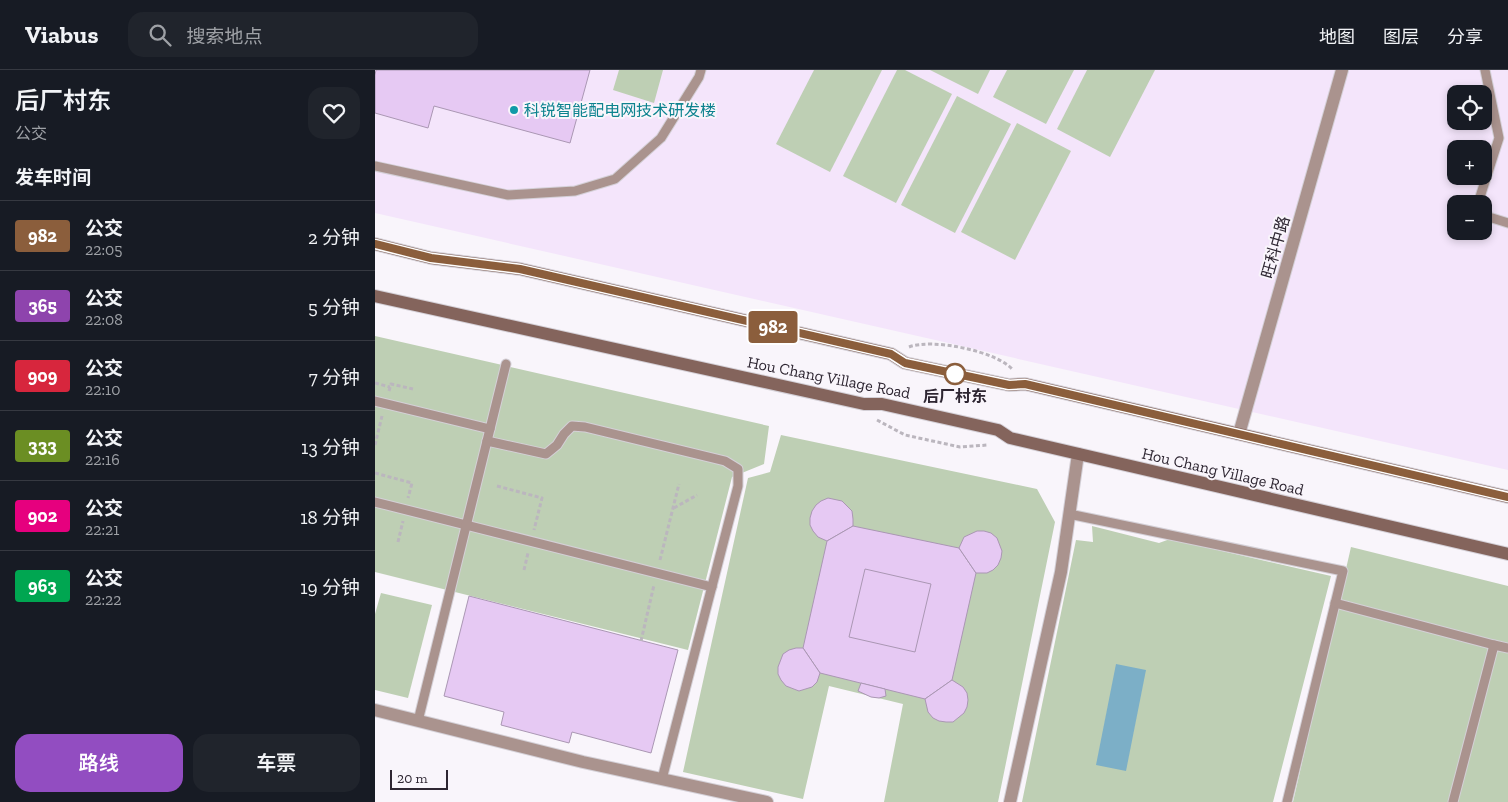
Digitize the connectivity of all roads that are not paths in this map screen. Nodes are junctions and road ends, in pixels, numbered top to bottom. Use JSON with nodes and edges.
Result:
{"nodes":[{"id":1,"x":701,"y":70,"type":"edge"},
{"id":2,"x":1342,"y":70,"type":"edge"},
{"id":3,"x":1485,"y":70,"type":"edge"},
{"id":4,"x":375,"y":166,"type":"edge"},
{"id":5,"x":1481,"y":195,"type":"edge"},
{"id":6,"x":1492,"y":218,"type":"edge"},
{"id":7,"x":1508,"y":223,"type":"edge"},
{"id":8,"x":375,"y":244,"type":"edge"},
{"id":9,"x":375,"y":296,"type":"edge"},
{"id":10,"x":506,"y":364,"type":"dead end"},
{"id":11,"x":375,"y":400,"type":"edge"},
{"id":12,"x":490,"y":429,"type":"junction"},
{"id":13,"x":1239,"y":434,"type":"junction"},
{"id":14,"x":487,"y":440,"type":"junction"},
{"id":15,"x":1078,"y":454,"type":"junction"},
{"id":16,"x":1508,"y":497,"type":"edge"},
{"id":17,"x":375,"y":502,"type":"edge"},
{"id":18,"x":1069,"y":514,"type":"junction"},
{"id":19,"x":466,"y":525,"type":"junction"},
{"id":20,"x":1508,"y":554,"type":"edge"},
{"id":21,"x":712,"y":587,"type":"junction"},
{"id":22,"x":1335,"y":603,"type":"junction"},
{"id":23,"x":1494,"y":645,"type":"junction"},
{"id":24,"x":1508,"y":648,"type":"edge"},
{"id":25,"x":375,"y":710,"type":"edge"},
{"id":26,"x":418,"y":721,"type":"junction"},
{"id":27,"x":663,"y":779,"type":"junction"},
{"id":28,"x":767,"y":802,"type":"edge"},
{"id":29,"x":1011,"y":802,"type":"edge"},
{"id":30,"x":1287,"y":802,"type":"edge"},
{"id":31,"x":1453,"y":802,"type":"edge"}],
"edges":[{"from":1,"to":4,"type":"lane"},
{"from":2,"to":13,"type":"street","name":"旺科中路"},
{"from":3,"to":5,"type":"lane"},
{"from":6,"to":7,"type":"lane"},
{"from":8,"to":13,"type":"main road","name":"Hou Chang Village Road"},
{"from":9,"to":15,"type":"main road","name":"Hou Chang Village Road"},
{"from":10,"to":12,"type":"lane"},
{"from":11,"to":12,"type":"lane"},
{"from":12,"to":14,"type":"lane"},
{"from":13,"to":16,"type":"main road","name":"Hou Chang Village Road"},
{"from":14,"to":19,"type":"lane"},
{"from":14,"to":21,"type":"lane"},
{"from":15,"to":18,"type":"street"},
{"from":15,"to":20,"type":"main road","name":"Hou Chang Village Road"},
{"from":17,"to":19,"type":"lane"},
{"from":18,"to":22,"type":"lane"},
{"from":18,"to":29,"type":"street"},
{"from":19,"to":21,"type":"lane"},
{"from":19,"to":26,"type":"lane"},
{"from":21,"to":27,"type":"lane"},
{"from":22,"to":23,"type":"lane"},
{"from":22,"to":30,"type":"lane"},
{"from":23,"to":24,"type":"lane"},
{"from":23,"to":31,"type":"lane"},
{"from":25,"to":26,"type":"street"},
{"from":26,"to":27,"type":"street"},
{"from":27,"to":28,"type":"street"}]}
